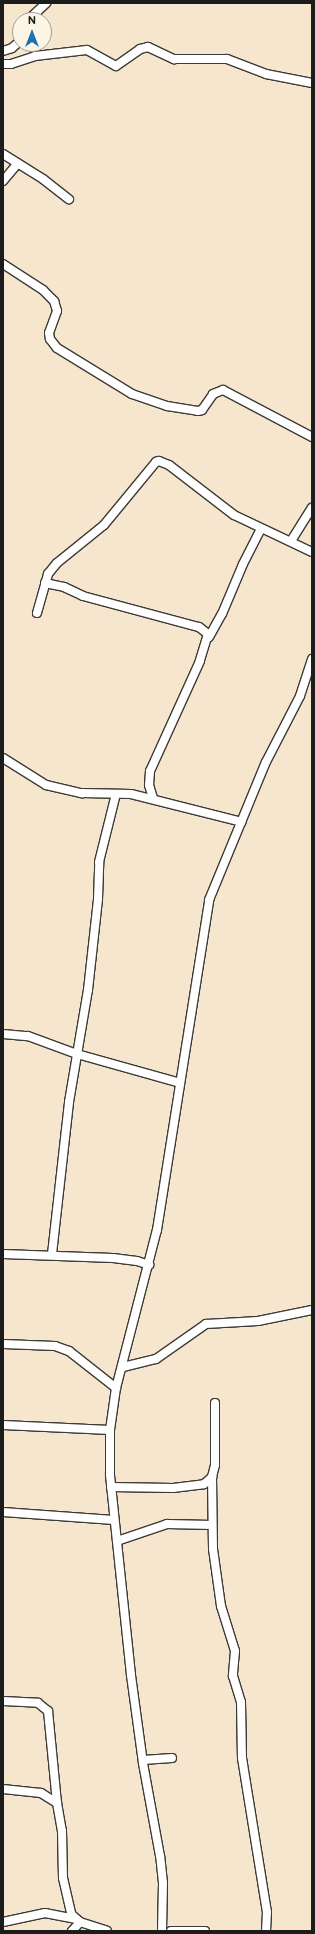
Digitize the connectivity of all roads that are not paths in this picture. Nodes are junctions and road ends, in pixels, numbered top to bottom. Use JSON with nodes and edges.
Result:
{"nodes":[{"id":1,"x":46,"y":3,"type":"edge"},
{"id":2,"x":36,"y":12,"type":"edge"},
{"id":3,"x":3,"y":64,"type":"edge"},
{"id":4,"x":312,"y":83,"type":"edge"},
{"id":5,"x":3,"y":154,"type":"edge"},
{"id":6,"x":18,"y":163,"type":"junction"},
{"id":7,"x":3,"y":180,"type":"edge"},
{"id":8,"x":69,"y":199,"type":"dead end"},
{"id":9,"x":3,"y":264,"type":"edge"},
{"id":10,"x":312,"y":437,"type":"edge"},
{"id":11,"x":312,"y":508,"type":"edge"},
{"id":12,"x":261,"y":530,"type":"junction"},
{"id":13,"x":291,"y":541,"type":"junction"},
{"id":14,"x":312,"y":552,"type":"edge"},
{"id":15,"x":45,"y":583,"type":"junction"},
{"id":16,"x":37,"y":613,"type":"dead end"},
{"id":17,"x":217,"y":624,"type":"junction"},
{"id":18,"x":199,"y":627,"type":"junction"},
{"id":19,"x":209,"y":637,"type":"junction"},
{"id":20,"x":312,"y":659,"type":"edge"},
{"id":21,"x":3,"y":758,"type":"edge"},
{"id":22,"x":116,"y":794,"type":"junction"},
{"id":23,"x":153,"y":798,"type":"junction"},
{"id":24,"x":242,"y":822,"type":"junction"},
{"id":25,"x":3,"y":1034,"type":"edge"},
{"id":26,"x":77,"y":1054,"type":"junction"},
{"id":27,"x":180,"y":1084,"type":"junction"},
{"id":28,"x":3,"y":1254,"type":"edge"},
{"id":29,"x":52,"y":1254,"type":"junction"},
{"id":30,"x":149,"y":1265,"type":"junction"},
{"id":31,"x":312,"y":1309,"type":"edge"},
{"id":32,"x":3,"y":1344,"type":"edge"},
{"id":33,"x":123,"y":1367,"type":"junction"},
{"id":34,"x":116,"y":1388,"type":"junction"},
{"id":35,"x":215,"y":1403,"type":"dead end"},
{"id":36,"x":3,"y":1425,"type":"edge"},
{"id":37,"x":110,"y":1430,"type":"junction"},
{"id":38,"x":212,"y":1477,"type":"junction"},
{"id":39,"x":111,"y":1487,"type":"junction"},
{"id":40,"x":3,"y":1512,"type":"edge"},
{"id":41,"x":114,"y":1520,"type":"junction"},
{"id":42,"x":212,"y":1525,"type":"junction"},
{"id":43,"x":117,"y":1541,"type":"junction"},
{"id":44,"x":3,"y":1701,"type":"edge"},
{"id":45,"x":172,"y":1758,"type":"dead end"},
{"id":46,"x":142,"y":1760,"type":"junction"},
{"id":47,"x":3,"y":1790,"type":"edge"},
{"id":48,"x":57,"y":1803,"type":"junction"},
{"id":49,"x":78,"y":1921,"type":"junction"},
{"id":50,"x":3,"y":1922,"type":"edge"},
{"id":51,"x":72,"y":1931,"type":"edge"},
{"id":52,"x":107,"y":1931,"type":"edge"},
{"id":53,"x":162,"y":1931,"type":"edge"},
{"id":54,"x":171,"y":1931,"type":"edge"},
{"id":55,"x":204,"y":1931,"type":"edge"},
{"id":56,"x":266,"y":1931,"type":"edge"}],
"edges":[{"from":1,"to":2,"type":"street"},
{"from":3,"to":4,"type":"street"},
{"from":5,"to":6,"type":"street"},
{"from":6,"to":7,"type":"street"},
{"from":6,"to":8,"type":"street"},
{"from":9,"to":10,"type":"street"},
{"from":11,"to":13,"type":"street"},
{"from":12,"to":13,"type":"street"},
{"from":12,"to":15,"type":"street"},
{"from":12,"to":17,"type":"street"},
{"from":13,"to":14,"type":"street"},
{"from":15,"to":16,"type":"street"},
{"from":15,"to":18,"type":"street"},
{"from":17,"to":18,"type":"street"},
{"from":17,"to":19,"type":"street"},
{"from":18,"to":19,"type":"street"},
{"from":19,"to":23,"type":"street"},
{"from":20,"to":24,"type":"street"},
{"from":21,"to":22,"type":"street"},
{"from":22,"to":23,"type":"street"},
{"from":22,"to":26,"type":"street"},
{"from":23,"to":24,"type":"street"},
{"from":24,"to":27,"type":"street"},
{"from":25,"to":26,"type":"street"},
{"from":26,"to":27,"type":"street"},
{"from":26,"to":29,"type":"street"},
{"from":27,"to":30,"type":"street"},
{"from":28,"to":29,"type":"street"},
{"from":29,"to":30,"type":"street"},
{"from":30,"to":33,"type":"street"},
{"from":31,"to":33,"type":"street"},
{"from":32,"to":34,"type":"street"},
{"from":33,"to":34,"type":"street"},
{"from":34,"to":37,"type":"street"},
{"from":35,"to":38,"type":"street"},
{"from":36,"to":37,"type":"street"},
{"from":37,"to":39,"type":"street"},
{"from":38,"to":39,"type":"street"},
{"from":38,"to":42,"type":"street"},
{"from":39,"to":41,"type":"street"},
{"from":40,"to":41,"type":"street"},
{"from":41,"to":43,"type":"street"},
{"from":42,"to":43,"type":"street"},
{"from":42,"to":56,"type":"street"},
{"from":43,"to":46,"type":"street"},
{"from":44,"to":48,"type":"street"},
{"from":45,"to":46,"type":"street"},
{"from":46,"to":53,"type":"street"},
{"from":47,"to":48,"type":"street"},
{"from":48,"to":49,"type":"street"},
{"from":49,"to":50,"type":"street"},
{"from":49,"to":51,"type":"street"},
{"from":49,"to":52,"type":"street"},
{"from":54,"to":55,"type":"street"}]}
